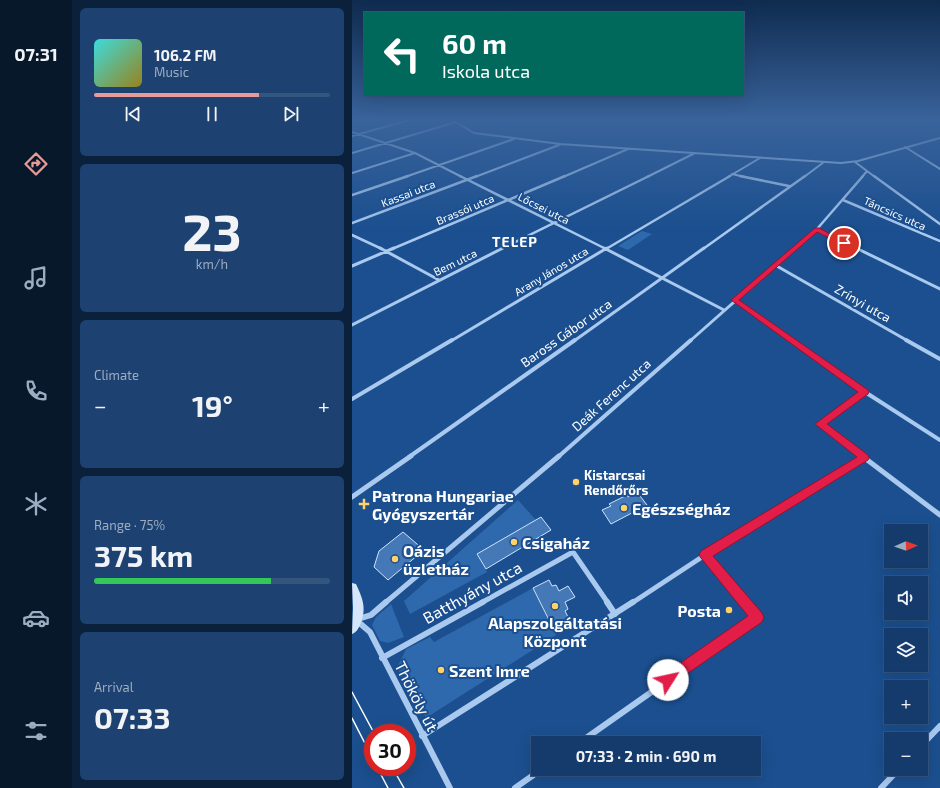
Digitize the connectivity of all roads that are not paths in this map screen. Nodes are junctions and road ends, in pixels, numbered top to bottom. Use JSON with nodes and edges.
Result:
{"nodes":[{"id":1,"x":406,"y":156,"type":"edge"},
{"id":2,"x":421,"y":156,"type":"edge"},
{"id":3,"x":466,"y":156,"type":"edge"},
{"id":4,"x":529,"y":156,"type":"edge"},
{"id":5,"x":613,"y":156,"type":"edge"},
{"id":6,"x":689,"y":156,"type":"edge"},
{"id":7,"x":731,"y":156,"type":"edge"},
{"id":8,"x":876,"y":156,"type":"edge"},
{"id":9,"x":919,"y":156,"type":"edge"},
{"id":10,"x":760,"y":158,"type":"junction"},
{"id":11,"x":824,"y":162,"type":"junction"},
{"id":12,"x":855,"y":162,"type":"junction"},
{"id":13,"x":439,"y":165,"type":"junction"},
{"id":14,"x":940,"y":169,"type":"edge"},
{"id":15,"x":868,"y":171,"type":"junction"},
{"id":16,"x":352,"y":173,"type":"edge"},
{"id":17,"x":732,"y":174,"type":"junction"},
{"id":18,"x":468,"y":179,"type":"junction"},
{"id":19,"x":789,"y":186,"type":"junction"},
{"id":20,"x":352,"y":195,"type":"edge"},
{"id":21,"x":508,"y":200,"type":"junction"},
{"id":22,"x":843,"y":200,"type":"junction"},
{"id":23,"x":352,"y":223,"type":"edge"},
{"id":24,"x":555,"y":223,"type":"junction"},
{"id":25,"x":940,"y":224,"type":"edge"},
{"id":26,"x":817,"y":229,"type":"junction"},
{"id":27,"x":352,"y":235,"type":"edge"},
{"id":28,"x":940,"y":242,"type":"edge"},
{"id":29,"x":606,"y":249,"type":"junction"},
{"id":30,"x":386,"y":251,"type":"junction"},
{"id":31,"x":775,"y":265,"type":"junction"},
{"id":32,"x":352,"y":266,"type":"edge"},
{"id":33,"x":663,"y":278,"type":"junction"},
{"id":34,"x":439,"y":280,"type":"junction"},
{"id":35,"x":940,"y":290,"type":"edge"},
{"id":36,"x":734,"y":300,"type":"junction"},
{"id":37,"x":724,"y":310,"type":"junction"},
{"id":38,"x":352,"y":325,"type":"edge"},
{"id":39,"x":940,"y":359,"type":"edge"},
{"id":40,"x":865,"y":392,"type":"junction"},
{"id":41,"x":352,"y":399,"type":"edge"},
{"id":42,"x":940,"y":440,"type":"edge"},
{"id":43,"x":864,"y":458,"type":"junction"},
{"id":44,"x":353,"y":495,"type":"edge"},
{"id":45,"x":940,"y":515,"type":"edge"},
{"id":46,"x":705,"y":555,"type":"junction"},
{"id":47,"x":352,"y":588,"type":"edge"},
{"id":48,"x":615,"y":614,"type":"junction"},
{"id":49,"x":354,"y":624,"type":"edge"},
{"id":50,"x":382,"y":658,"type":"junction"},
{"id":51,"x":940,"y":726,"type":"edge"},
{"id":52,"x":422,"y":736,"type":"junction"},
{"id":53,"x":589,"y":736,"type":"edge"},
{"id":54,"x":928,"y":739,"type":"edge"},
{"id":55,"x":532,"y":776,"type":"edge"},
{"id":56,"x":892,"y":776,"type":"edge"},
{"id":57,"x":450,"y":788,"type":"edge"},
{"id":58,"x":515,"y":788,"type":"edge"},
{"id":59,"x":881,"y":788,"type":"edge"}],
"edges":[{"from":1,"to":16,"type":"street"},
{"from":2,"to":13,"type":"street","name":"Lőcsei utca"},
{"from":3,"to":13,"type":"street"},
{"from":4,"to":18,"type":"street","name":"Kassai utca"},
{"from":5,"to":21,"type":"street","name":"Brassói utca"},
{"from":6,"to":24,"type":"street","name":"Bem utca"},
{"from":7,"to":10,"type":"street"},
{"from":8,"to":12,"type":"street"},
{"from":9,"to":14,"type":"street"},
{"from":10,"to":11,"type":"street"},
{"from":10,"to":17,"type":"street","name":"Arany János utca"},
{"from":11,"to":12,"type":"street"},
{"from":11,"to":19,"type":"street","name":"Baross Gábor utca"},
{"from":12,"to":15,"type":"street"},
{"from":13,"to":18,"type":"street","name":"Lőcsei utca"},
{"from":13,"to":20,"type":"street"},
{"from":15,"to":22,"type":"street","name":"Deák Ferenc utca"},
{"from":15,"to":25,"type":"street"},
{"from":17,"to":19,"type":"street"},
{"from":17,"to":29,"type":"street","name":"Arany János utca"},
{"from":18,"to":21,"type":"street","name":"Lőcsei utca"},
{"from":18,"to":23,"type":"street","name":"Kassai utca"},
{"from":19,"to":33,"type":"street","name":"Baross Gábor utca"},
{"from":21,"to":24,"type":"street","name":"Lőcsei utca"},
{"from":21,"to":30,"type":"street","name":"Brassói utca"},
{"from":22,"to":26,"type":"street","name":"Deák Ferenc utca"},
{"from":22,"to":28,"type":"street","name":"Táncsics utca"},
{"from":24,"to":29,"type":"street","name":"Lőcsei utca"},
{"from":24,"to":34,"type":"street","name":"Bem utca"},
{"from":26,"to":31,"type":"street","name":"Deák Ferenc utca"},
{"from":26,"to":35,"type":"street"},
{"from":27,"to":30,"type":"street"},
{"from":29,"to":33,"type":"street","name":"Lőcsei utca"},
{"from":29,"to":41,"type":"street","name":"Arany János utca"},
{"from":30,"to":32,"type":"street","name":"Brassói utca"},
{"from":30,"to":34,"type":"street"},
{"from":31,"to":36,"type":"street","name":"Deák Ferenc utca"},
{"from":31,"to":39,"type":"street","name":"Zrínyi utca"},
{"from":33,"to":37,"type":"street","name":"Lőcsei utca"},
{"from":33,"to":44,"type":"street","name":"Baross Gábor utca"},
{"from":34,"to":38,"type":"street","name":"Bem utca"},
{"from":36,"to":37,"type":"street","name":"Deák Ferenc utca"},
{"from":36,"to":40,"type":"street"},
{"from":37,"to":49,"type":"street","name":"Deák Ferenc utca"},
{"from":40,"to":42,"type":"street"},
{"from":40,"to":43,"type":"street"},
{"from":43,"to":45,"type":"street"},
{"from":43,"to":46,"type":"street"},
{"from":46,"to":48,"type":"street"},
{"from":46,"to":53,"type":"street"},
{"from":47,"to":49,"type":"street"},
{"from":48,"to":50,"type":"street","name":"Batthyány utca"},
{"from":48,"to":52,"type":"street"},
{"from":49,"to":50,"type":"street","name":"Thököly út"},
{"from":50,"to":52,"type":"street","name":"Thököly út"},
{"from":51,"to":54,"type":"street"},
{"from":52,"to":57,"type":"street","name":"Thököly út"},
{"from":55,"to":58,"type":"street"},
{"from":56,"to":59,"type":"street"}]}
